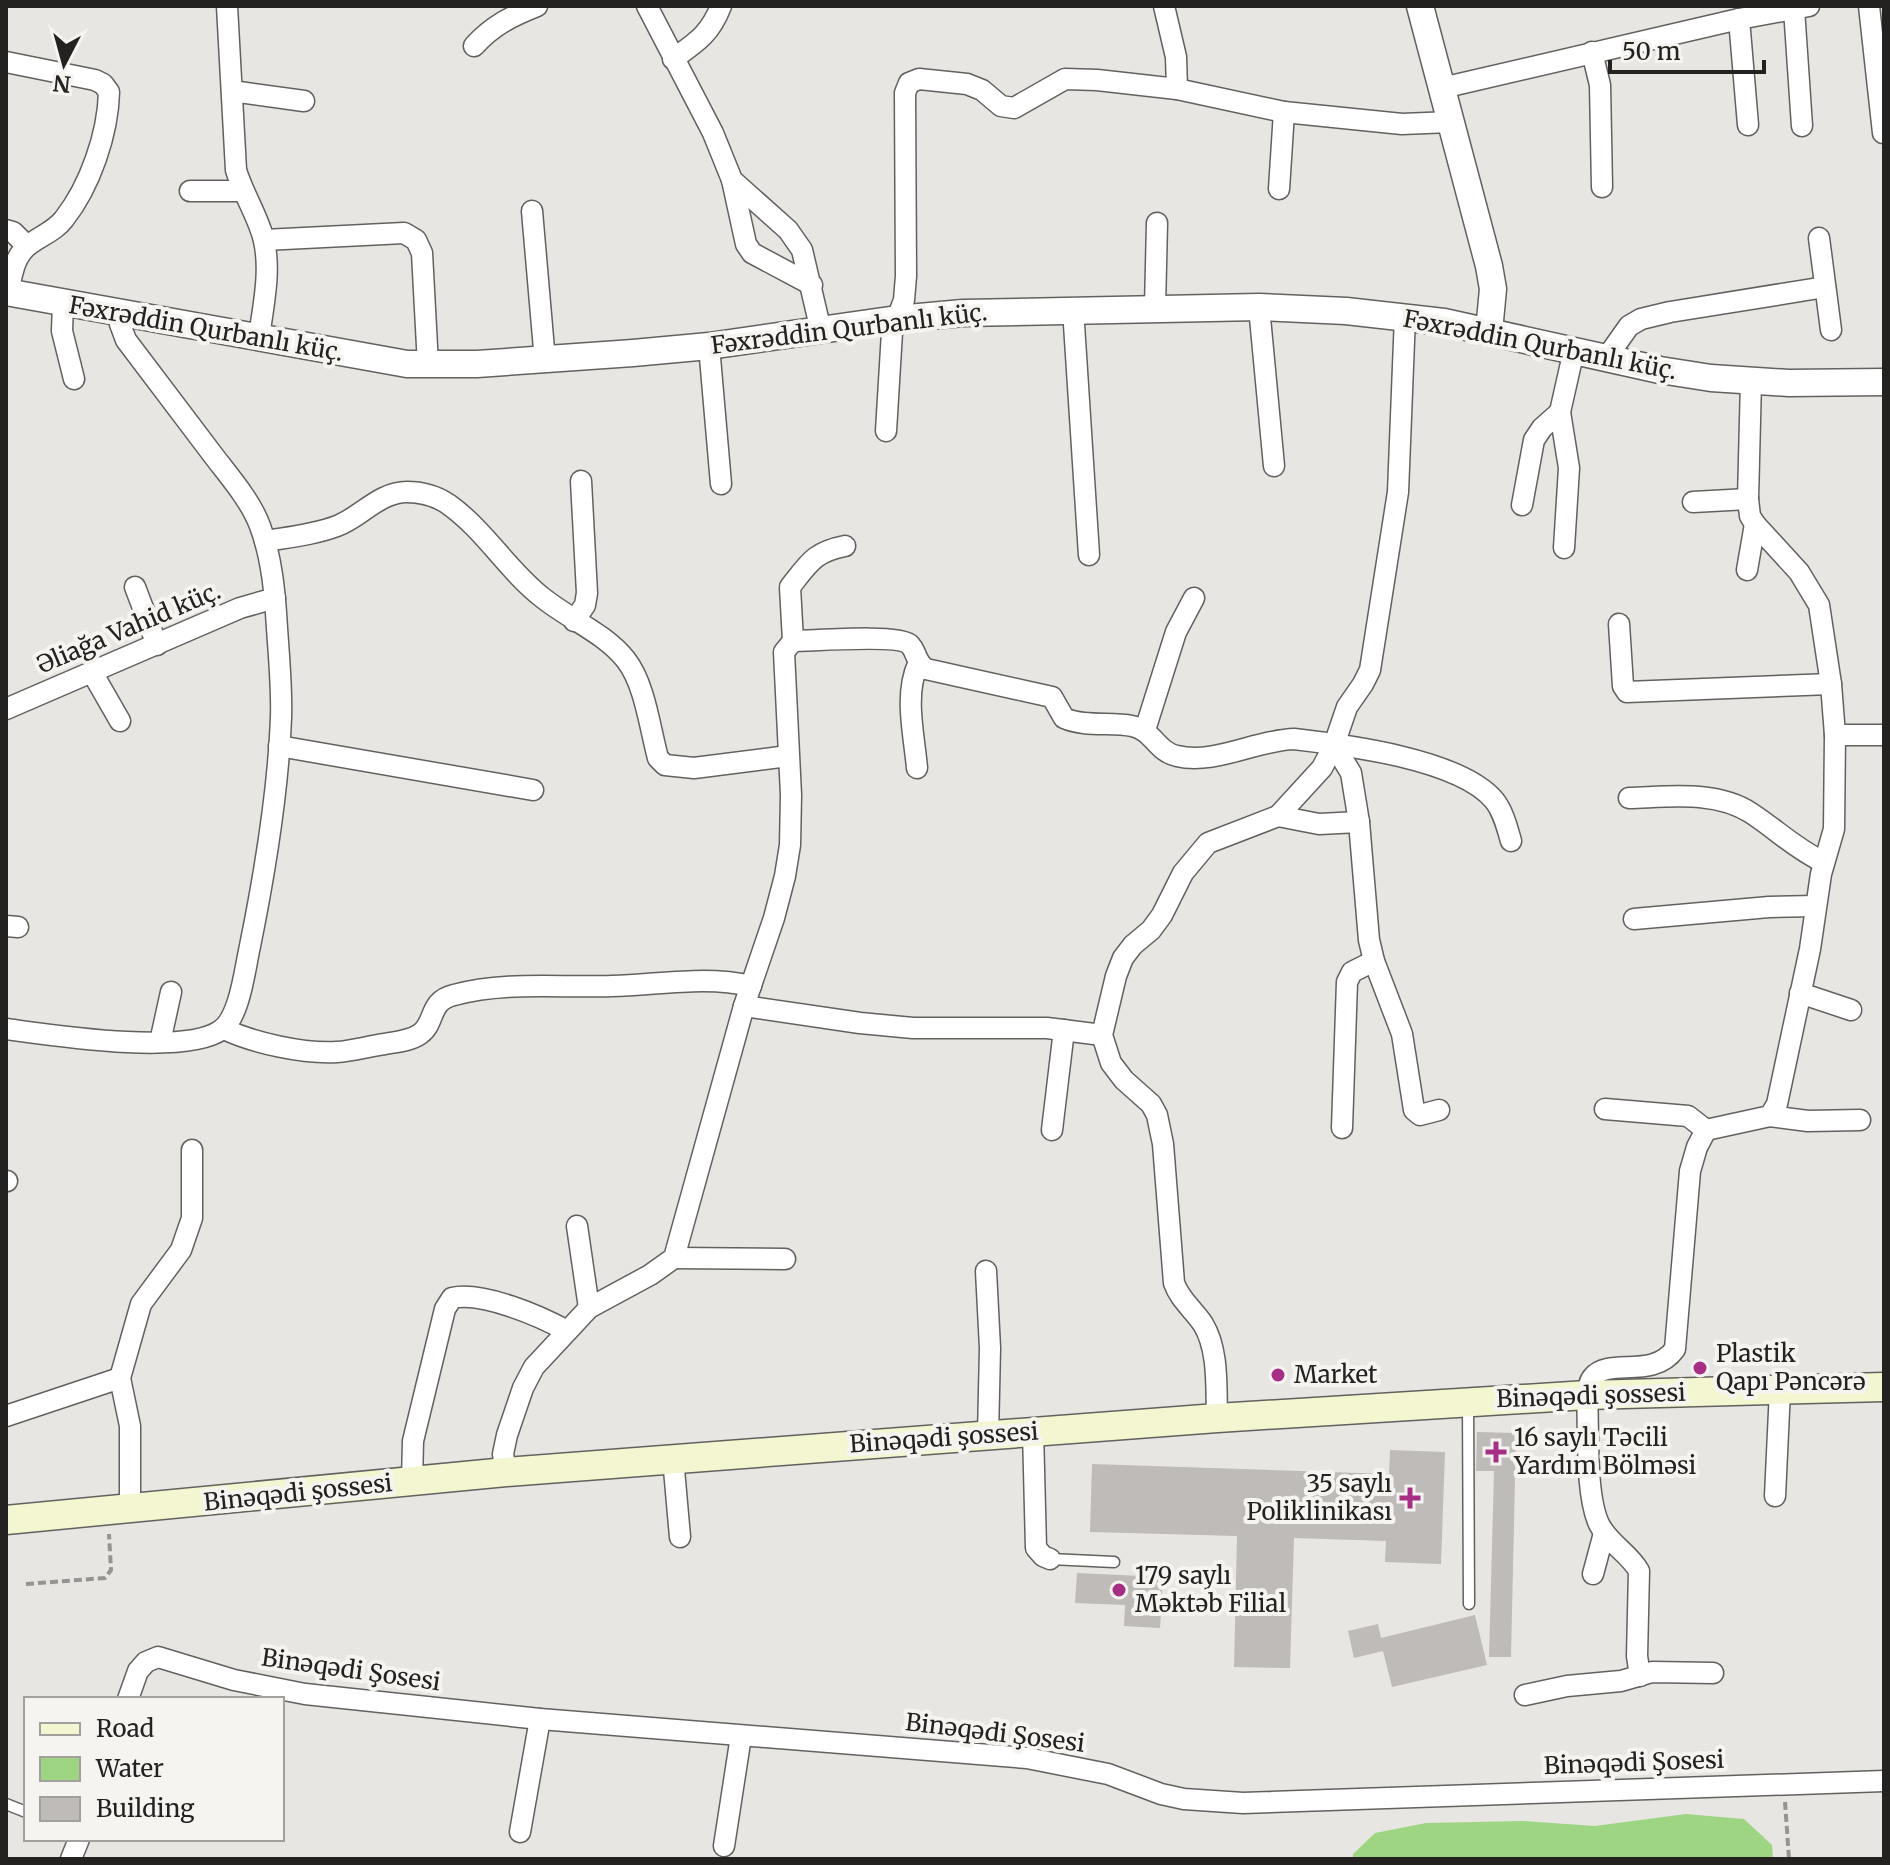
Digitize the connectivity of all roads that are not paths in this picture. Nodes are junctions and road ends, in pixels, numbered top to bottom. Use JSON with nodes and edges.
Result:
{"nodes":[{"id":1,"x":227,"y":6,"type":"edge"},
{"id":2,"x":537,"y":6,"type":"edge"},
{"id":3,"x":647,"y":6,"type":"edge"},
{"id":4,"x":721,"y":6,"type":"edge"},
{"id":5,"x":1164,"y":6,"type":"edge"},
{"id":6,"x":1420,"y":6,"type":"edge"},
{"id":7,"x":1869,"y":6,"type":"edge"},
{"id":8,"x":1802,"y":8,"type":"edge"},
{"id":9,"x":1739,"y":19,"type":"junction"},
{"id":10,"x":474,"y":46,"type":"dead end"},
{"id":11,"x":1592,"y":52,"type":"junction"},
{"id":12,"x":673,"y":59,"type":"junction"},
{"id":13,"x":6,"y":62,"type":"edge"},
{"id":14,"x":1442,"y":88,"type":"junction"},
{"id":15,"x":1177,"y":89,"type":"junction"},
{"id":16,"x":232,"y":91,"type":"junction"},
{"id":17,"x":304,"y":101,"type":"dead end"},
{"id":18,"x":1284,"y":112,"type":"junction"},
{"id":19,"x":1451,"y":122,"type":"junction"},
{"id":20,"x":1748,"y":125,"type":"dead end"},
{"id":21,"x":1802,"y":126,"type":"dead end"},
{"id":22,"x":1883,"y":133,"type":"edge"},
{"id":23,"x":732,"y":180,"type":"junction"},
{"id":24,"x":1602,"y":187,"type":"dead end"},
{"id":25,"x":1279,"y":189,"type":"dead end"},
{"id":26,"x":190,"y":191,"type":"dead end"},
{"id":27,"x":242,"y":191,"type":"junction"},
{"id":28,"x":532,"y":211,"type":"dead end"},
{"id":29,"x":1157,"y":223,"type":"dead end"},
{"id":30,"x":6,"y":230,"type":"edge"},
{"id":31,"x":1819,"y":238,"type":"dead end"},
{"id":32,"x":264,"y":240,"type":"junction"},
{"id":33,"x":26,"y":245,"type":"junction"},
{"id":34,"x":812,"y":285,"type":"junction"},
{"id":35,"x":1825,"y":287,"type":"junction"},
{"id":36,"x":7,"y":292,"type":"edge"},
{"id":37,"x":63,"y":302,"type":"junction"},
{"id":38,"x":1155,"y":307,"type":"junction"},
{"id":39,"x":1259,"y":307,"type":"junction"},
{"id":40,"x":1073,"y":309,"type":"junction"},
{"id":41,"x":119,"y":311,"type":"junction"},
{"id":42,"x":1405,"y":316,"type":"junction"},
{"id":43,"x":897,"y":319,"type":"junction"},
{"id":44,"x":1831,"y":330,"type":"dead end"},
{"id":45,"x":821,"y":331,"type":"junction"},
{"id":46,"x":1489,"y":331,"type":"junction"},
{"id":47,"x":259,"y":337,"type":"junction"},
{"id":48,"x":709,"y":346,"type":"junction"},
{"id":49,"x":1574,"y":350,"type":"junction"},
{"id":50,"x":1607,"y":357,"type":"junction"},
{"id":51,"x":545,"y":361,"type":"junction"},
{"id":52,"x":428,"y":365,"type":"junction"},
{"id":53,"x":74,"y":379,"type":"dead end"},
{"id":54,"x":1751,"y":381,"type":"junction"},
{"id":55,"x":1884,"y":382,"type":"edge"},
{"id":56,"x":1560,"y":412,"type":"junction"},
{"id":57,"x":886,"y":431,"type":"dead end"},
{"id":58,"x":1274,"y":466,"type":"dead end"},
{"id":59,"x":581,"y":481,"type":"dead end"},
{"id":60,"x":721,"y":484,"type":"dead end"},
{"id":61,"x":1748,"y":499,"type":"junction"},
{"id":62,"x":1693,"y":502,"type":"dead end"},
{"id":63,"x":1522,"y":505,"type":"dead end"},
{"id":64,"x":1755,"y":524,"type":"junction"},
{"id":65,"x":265,"y":541,"type":"junction"},
{"id":66,"x":845,"y":546,"type":"dead end"},
{"id":67,"x":1564,"y":548,"type":"dead end"},
{"id":68,"x":1089,"y":555,"type":"dead end"},
{"id":69,"x":1747,"y":570,"type":"dead end"},
{"id":70,"x":135,"y":587,"type":"dead end"},
{"id":71,"x":275,"y":598,"type":"junction"},
{"id":72,"x":1194,"y":598,"type":"dead end"},
{"id":73,"x":574,"y":621,"type":"junction"},
{"id":74,"x":1619,"y":624,"type":"dead end"},
{"id":75,"x":793,"y":641,"type":"junction"},
{"id":76,"x":157,"y":645,"type":"junction"},
{"id":77,"x":918,"y":664,"type":"junction"},
{"id":78,"x":93,"y":674,"type":"junction"},
{"id":79,"x":1831,"y":684,"type":"junction"},
{"id":80,"x":6,"y":709,"type":"edge"},
{"id":81,"x":120,"y":721,"type":"dead end"},
{"id":82,"x":1145,"y":730,"type":"junction"},
{"id":83,"x":1835,"y":735,"type":"junction"},
{"id":84,"x":1884,"y":735,"type":"edge"},
{"id":85,"x":1334,"y":745,"type":"junction"},
{"id":86,"x":279,"y":746,"type":"junction"},
{"id":87,"x":788,"y":756,"type":"junction"},
{"id":88,"x":917,"y":768,"type":"dead end"},
{"id":89,"x":533,"y":790,"type":"dead end"},
{"id":90,"x":1629,"y":798,"type":"dead end"},
{"id":91,"x":1278,"y":816,"type":"junction"},
{"id":92,"x":1359,"y":822,"type":"junction"},
{"id":93,"x":1511,"y":841,"type":"dead end"},
{"id":94,"x":1823,"y":862,"type":"junction"},
{"id":95,"x":1815,"y":906,"type":"junction"},
{"id":96,"x":1634,"y":919,"type":"dead end"},
{"id":97,"x":1374,"y":961,"type":"junction"},
{"id":98,"x":751,"y":986,"type":"junction"},
{"id":99,"x":171,"y":992,"type":"dead end"},
{"id":100,"x":1800,"y":993,"type":"junction"},
{"id":101,"x":744,"y":1006,"type":"junction"},
{"id":102,"x":1851,"y":1010,"type":"dead end"},
{"id":103,"x":6,"y":1029,"type":"edge"},
{"id":104,"x":224,"y":1029,"type":"junction"},
{"id":105,"x":1064,"y":1030,"type":"junction"},
{"id":106,"x":1102,"y":1035,"type":"junction"},
{"id":107,"x":160,"y":1042,"type":"junction"},
{"id":108,"x":1605,"y":1109,"type":"dead end"},
{"id":109,"x":1439,"y":1110,"type":"dead end"},
{"id":110,"x":1770,"y":1116,"type":"junction"},
{"id":111,"x":1860,"y":1120,"type":"dead end"},
{"id":112,"x":1342,"y":1128,"type":"dead end"},
{"id":113,"x":1052,"y":1130,"type":"dead end"},
{"id":114,"x":1706,"y":1130,"type":"junction"},
{"id":115,"x":192,"y":1150,"type":"dead end"},
{"id":116,"x":577,"y":1226,"type":"dead end"},
{"id":117,"x":674,"y":1258,"type":"junction"},
{"id":118,"x":785,"y":1259,"type":"dead end"},
{"id":119,"x":986,"y":1271,"type":"dead end"},
{"id":120,"x":589,"y":1308,"type":"junction"},
{"id":121,"x":567,"y":1331,"type":"junction"},
{"id":122,"x":120,"y":1378,"type":"junction"},
{"id":123,"x":1884,"y":1387,"type":"edge"},
{"id":124,"x":1780,"y":1390,"type":"junction"},
{"id":125,"x":1587,"y":1395,"type":"junction"},
{"id":126,"x":1468,"y":1401,"type":"junction"},
{"id":127,"x":6,"y":1416,"type":"edge"},
{"id":128,"x":1217,"y":1418,"type":"junction"},
{"id":129,"x":1033,"y":1431,"type":"junction"},
{"id":130,"x":988,"y":1435,"type":"junction"},
{"id":131,"x":673,"y":1458,"type":"junction"},
{"id":132,"x":506,"y":1472,"type":"junction"},
{"id":133,"x":412,"y":1481,"type":"junction"},
{"id":134,"x":1775,"y":1496,"type":"dead end"},
{"id":135,"x":119,"y":1511,"type":"junction"},
{"id":136,"x":6,"y":1520,"type":"edge"},
{"id":137,"x":1604,"y":1533,"type":"junction"},
{"id":138,"x":680,"y":1537,"type":"dead end"},
{"id":139,"x":1050,"y":1559,"type":"joint"},
{"id":140,"x":1114,"y":1562,"type":"dead end"},
{"id":141,"x":1593,"y":1574,"type":"dead end"},
{"id":142,"x":1469,"y":1604,"type":"dead end"},
{"id":143,"x":1713,"y":1673,"type":"dead end"},
{"id":144,"x":1640,"y":1676,"type":"junction"},
{"id":145,"x":1525,"y":1695,"type":"dead end"},
{"id":146,"x":129,"y":1697,"type":"edge"},
{"id":147,"x":540,"y":1719,"type":"junction"},
{"id":148,"x":741,"y":1736,"type":"junction"},
{"id":149,"x":1884,"y":1781,"type":"edge"},
{"id":150,"x":520,"y":1832,"type":"dead end"},
{"id":151,"x":724,"y":1846,"type":"dead end"}],
"edges":[{"from":1,"to":16,"type":"street"},
{"from":2,"to":10,"type":"street"},
{"from":3,"to":12,"type":"street"},
{"from":4,"to":12,"type":"street"},
{"from":5,"to":15,"type":"street"},
{"from":6,"to":14,"type":"street"},
{"from":7,"to":22,"type":"street"},
{"from":8,"to":9,"type":"street"},
{"from":8,"to":21,"type":"street"},
{"from":9,"to":11,"type":"street"},
{"from":9,"to":20,"type":"street"},
{"from":11,"to":14,"type":"street"},
{"from":11,"to":24,"type":"street"},
{"from":12,"to":23,"type":"street"},
{"from":13,"to":33,"type":"street"},
{"from":14,"to":19,"type":"street"},
{"from":15,"to":18,"type":"street"},
{"from":15,"to":43,"type":"street"},
{"from":16,"to":17,"type":"street"},
{"from":16,"to":27,"type":"street"},
{"from":18,"to":19,"type":"street"},
{"from":18,"to":25,"type":"street"},
{"from":19,"to":46,"type":"street"},
{"from":23,"to":34,"type":"street"},
{"from":23,"to":34,"type":"street"},
{"from":26,"to":27,"type":"street"},
{"from":27,"to":32,"type":"street"},
{"from":28,"to":51,"type":"street"},
{"from":29,"to":38,"type":"street"},
{"from":30,"to":33,"type":"street"},
{"from":31,"to":35,"type":"street"},
{"from":32,"to":47,"type":"street"},
{"from":32,"to":52,"type":"street"},
{"from":33,"to":36,"type":"street"},
{"from":34,"to":45,"type":"street"},
{"from":35,"to":44,"type":"street"},
{"from":35,"to":50,"type":"street"},
{"from":36,"to":37,"type":"street","name":"Fəxrəddin Qurbanlı küç."},
{"from":37,"to":41,"type":"street","name":"Fəxrəddin Qurbanlı küç."},
{"from":37,"to":53,"type":"street"},
{"from":38,"to":39,"type":"street","name":"Fəxrəddin Qurbanlı küç."},
{"from":38,"to":40,"type":"street","name":"Fəxrəddin Qurbanlı küç."},
{"from":39,"to":42,"type":"street","name":"Fəxrəddin Qurbanlı küç."},
{"from":39,"to":58,"type":"street"},
{"from":40,"to":43,"type":"street","name":"Fəxrəddin Qurbanlı küç."},
{"from":40,"to":68,"type":"street"},
{"from":41,"to":47,"type":"street","name":"Fəxrəddin Qurbanlı küç."},
{"from":41,"to":65,"type":"street"},
{"from":42,"to":46,"type":"street","name":"Fəxrəddin Qurbanlı küç."},
{"from":42,"to":85,"type":"street"},
{"from":43,"to":45,"type":"street","name":"Fəxrəddin Qurbanlı küç."},
{"from":43,"to":57,"type":"street"},
{"from":45,"to":48,"type":"street","name":"Fəxrəddin Qurbanlı küç."},
{"from":46,"to":49,"type":"street","name":"Fəxrəddin Qurbanlı küç."},
{"from":47,"to":52,"type":"street","name":"Fəxrəddin Qurbanlı küç."},
{"from":48,"to":51,"type":"street","name":"Fəxrəddin Qurbanlı küç."},
{"from":48,"to":60,"type":"street"},
{"from":49,"to":50,"type":"street","name":"Fəxrəddin Qurbanlı küç."},
{"from":49,"to":56,"type":"street"},
{"from":50,"to":54,"type":"street","name":"Fəxrəddin Qurbanlı küç."},
{"from":51,"to":52,"type":"street","name":"Fəxrəddin Qurbanlı küç."},
{"from":54,"to":55,"type":"street","name":"Fəxrəddin Qurbanlı küç."},
{"from":54,"to":61,"type":"street"},
{"from":56,"to":63,"type":"street"},
{"from":56,"to":67,"type":"street"},
{"from":59,"to":73,"type":"street"},
{"from":61,"to":62,"type":"street"},
{"from":61,"to":64,"type":"street"},
{"from":64,"to":69,"type":"street"},
{"from":64,"to":79,"type":"street"},
{"from":65,"to":71,"type":"street"},
{"from":65,"to":73,"type":"street"},
{"from":66,"to":75,"type":"street"},
{"from":70,"to":76,"type":"street"},
{"from":71,"to":76,"type":"street","name":"Əliağa Vahid küç."},
{"from":71,"to":86,"type":"street"},
{"from":72,"to":82,"type":"street"},
{"from":73,"to":87,"type":"street"},
{"from":74,"to":79,"type":"street"},
{"from":75,"to":77,"type":"street"},
{"from":75,"to":87,"type":"street"},
{"from":76,"to":78,"type":"street","name":"Əliağa Vahid küç."},
{"from":77,"to":82,"type":"street"},
{"from":77,"to":88,"type":"street"},
{"from":78,"to":80,"type":"street","name":"Əliağa Vahid küç."},
{"from":78,"to":81,"type":"street"},
{"from":79,"to":83,"type":"street"},
{"from":82,"to":85,"type":"street"},
{"from":83,"to":84,"type":"street"},
{"from":83,"to":94,"type":"street"},
{"from":85,"to":91,"type":"street"},
{"from":85,"to":92,"type":"street"},
{"from":85,"to":93,"type":"street"},
{"from":86,"to":89,"type":"street"},
{"from":86,"to":104,"type":"street"},
{"from":87,"to":98,"type":"street"},
{"from":90,"to":94,"type":"street"},
{"from":91,"to":92,"type":"street"},
{"from":91,"to":106,"type":"street"},
{"from":92,"to":97,"type":"street"},
{"from":94,"to":95,"type":"street"},
{"from":95,"to":96,"type":"street"},
{"from":95,"to":100,"type":"street"},
{"from":97,"to":109,"type":"street"},
{"from":97,"to":112,"type":"street"},
{"from":98,"to":101,"type":"street"},
{"from":98,"to":104,"type":"street"},
{"from":99,"to":107,"type":"street"},
{"from":100,"to":102,"type":"street"},
{"from":100,"to":110,"type":"street"},
{"from":101,"to":105,"type":"street"},
{"from":101,"to":117,"type":"street"},
{"from":103,"to":107,"type":"street"},
{"from":104,"to":107,"type":"street"},
{"from":105,"to":106,"type":"street"},
{"from":105,"to":113,"type":"street"},
{"from":106,"to":128,"type":"street"},
{"from":108,"to":114,"type":"street"},
{"from":110,"to":111,"type":"street"},
{"from":110,"to":114,"type":"street"},
{"from":114,"to":125,"type":"street"},
{"from":115,"to":122,"type":"street"},
{"from":116,"to":120,"type":"street"},
{"from":117,"to":118,"type":"street"},
{"from":117,"to":120,"type":"street"},
{"from":119,"to":130,"type":"street"},
{"from":120,"to":121,"type":"street"},
{"from":121,"to":132,"type":"street"},
{"from":121,"to":133,"type":"street"},
{"from":122,"to":127,"type":"street"},
{"from":122,"to":135,"type":"street"},
{"from":123,"to":124,"type":"main road","name":"Binəqədi şossesi"},
{"from":124,"to":125,"type":"main road","name":"Binəqədi şossesi"},
{"from":124,"to":134,"type":"street"},
{"from":125,"to":126,"type":"main road","name":"Binəqədi şossesi"},
{"from":125,"to":137,"type":"street"},
{"from":126,"to":128,"type":"main road","name":"Binəqədi şossesi"},
{"from":126,"to":142,"type":"lane"},
{"from":128,"to":129,"type":"main road","name":"Binəqədi şossesi"},
{"from":129,"to":130,"type":"main road","name":"Binəqədi şossesi"},
{"from":129,"to":139,"type":"street"},
{"from":130,"to":131,"type":"main road","name":"Binəqədi şossesi"},
{"from":131,"to":132,"type":"main road","name":"Binəqədi şossesi"},
{"from":131,"to":138,"type":"street"},
{"from":132,"to":133,"type":"main road","name":"Binəqədi şossesi"},
{"from":133,"to":135,"type":"main road","name":"Binəqədi şossesi"},
{"from":135,"to":136,"type":"main road","name":"Binəqədi şossesi"},
{"from":137,"to":141,"type":"street"},
{"from":137,"to":144,"type":"street"},
{"from":139,"to":140,"type":"lane"},
{"from":143,"to":144,"type":"street"},
{"from":144,"to":145,"type":"street"},
{"from":146,"to":147,"type":"street","name":"Binəqədi Şosesi"},
{"from":147,"to":148,"type":"street","name":"Binəqədi Şosesi"},
{"from":147,"to":150,"type":"street"},
{"from":148,"to":149,"type":"street","name":"Binəqədi Şosesi"},
{"from":148,"to":151,"type":"street"}]}
